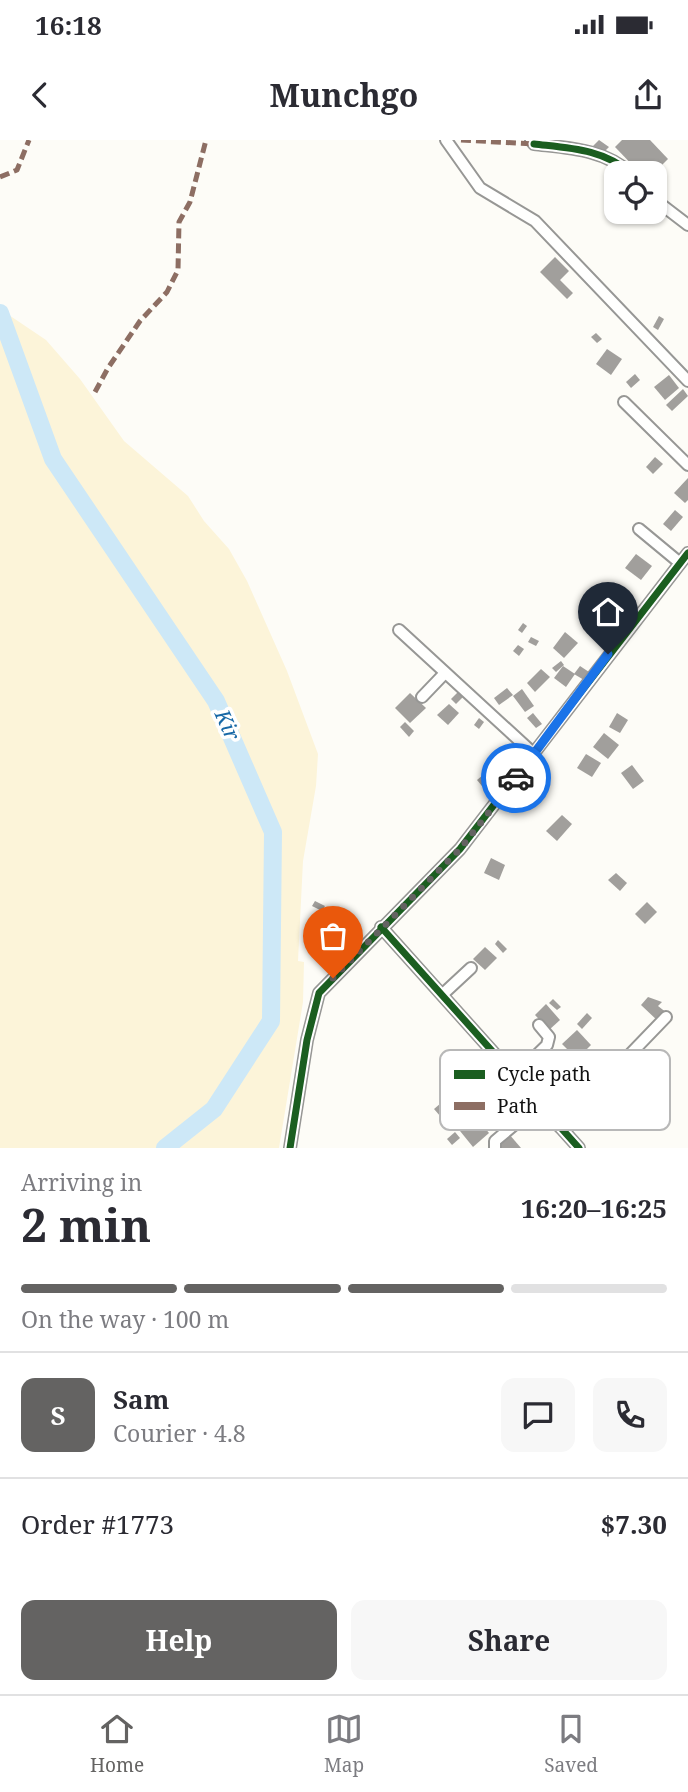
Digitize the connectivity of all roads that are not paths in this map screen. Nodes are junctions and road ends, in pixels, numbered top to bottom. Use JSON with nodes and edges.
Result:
{"nodes":[{"id":1,"x":446,"y":140,"type":"edge"},
{"id":2,"x":533,"y":142,"type":"edge"},
{"id":3,"x":573,"y":144,"type":"edge"},
{"id":4,"x":612,"y":161,"type":"edge"},
{"id":5,"x":667,"y":209,"type":"edge"},
{"id":6,"x":688,"y":225,"type":"edge"},
{"id":7,"x":688,"y":381,"type":"edge"},
{"id":8,"x":624,"y":402,"type":"dead end"},
{"id":9,"x":688,"y":465,"type":"edge"},
{"id":10,"x":639,"y":528,"type":"dead end"},
{"id":11,"x":688,"y":553,"type":"edge"},
{"id":12,"x":680,"y":563,"type":"junction"},
{"id":13,"x":399,"y":630,"type":"dead end"},
{"id":14,"x":445,"y":673,"type":"junction"},
{"id":15,"x":422,"y":697,"type":"dead end"},
{"id":16,"x":534,"y":754,"type":"junction"},
{"id":17,"x":381,"y":927,"type":"junction"},
{"id":18,"x":471,"y":968,"type":"dead end"},
{"id":19,"x":443,"y":994,"type":"junction"},
{"id":20,"x":666,"y":1017,"type":"dead end"},
{"id":21,"x":539,"y":1025,"type":"dead end"},
{"id":22,"x":491,"y":1050,"type":"edge"},
{"id":23,"x":541,"y":1050,"type":"edge"},
{"id":24,"x":634,"y":1050,"type":"edge"},
{"id":25,"x":508,"y":1130,"type":"edge"},
{"id":26,"x":563,"y":1130,"type":"edge"},
{"id":27,"x":576,"y":1145,"type":"edge"},
{"id":28,"x":290,"y":1148,"type":"edge"},
{"id":29,"x":495,"y":1148,"type":"edge"},
{"id":30,"x":562,"y":1148,"type":"edge"}],
"edges":[{"from":1,"to":7,"type":"street"},
{"from":2,"to":3,"type":"street"},
{"from":3,"to":4,"type":"street"},
{"from":5,"to":6,"type":"street"},
{"from":8,"to":9,"type":"street"},
{"from":10,"to":12,"type":"street"},
{"from":11,"to":12,"type":"street"},
{"from":12,"to":16,"type":"street"},
{"from":13,"to":14,"type":"street"},
{"from":14,"to":15,"type":"street"},
{"from":14,"to":16,"type":"street"},
{"from":16,"to":17,"type":"street"},
{"from":17,"to":19,"type":"street"},
{"from":17,"to":28,"type":"street"},
{"from":18,"to":19,"type":"street"},
{"from":19,"to":22,"type":"street"},
{"from":20,"to":24,"type":"street"},
{"from":21,"to":23,"type":"street"},
{"from":25,"to":29,"type":"street"},
{"from":26,"to":27,"type":"street"},
{"from":27,"to":30,"type":"street"}]}
